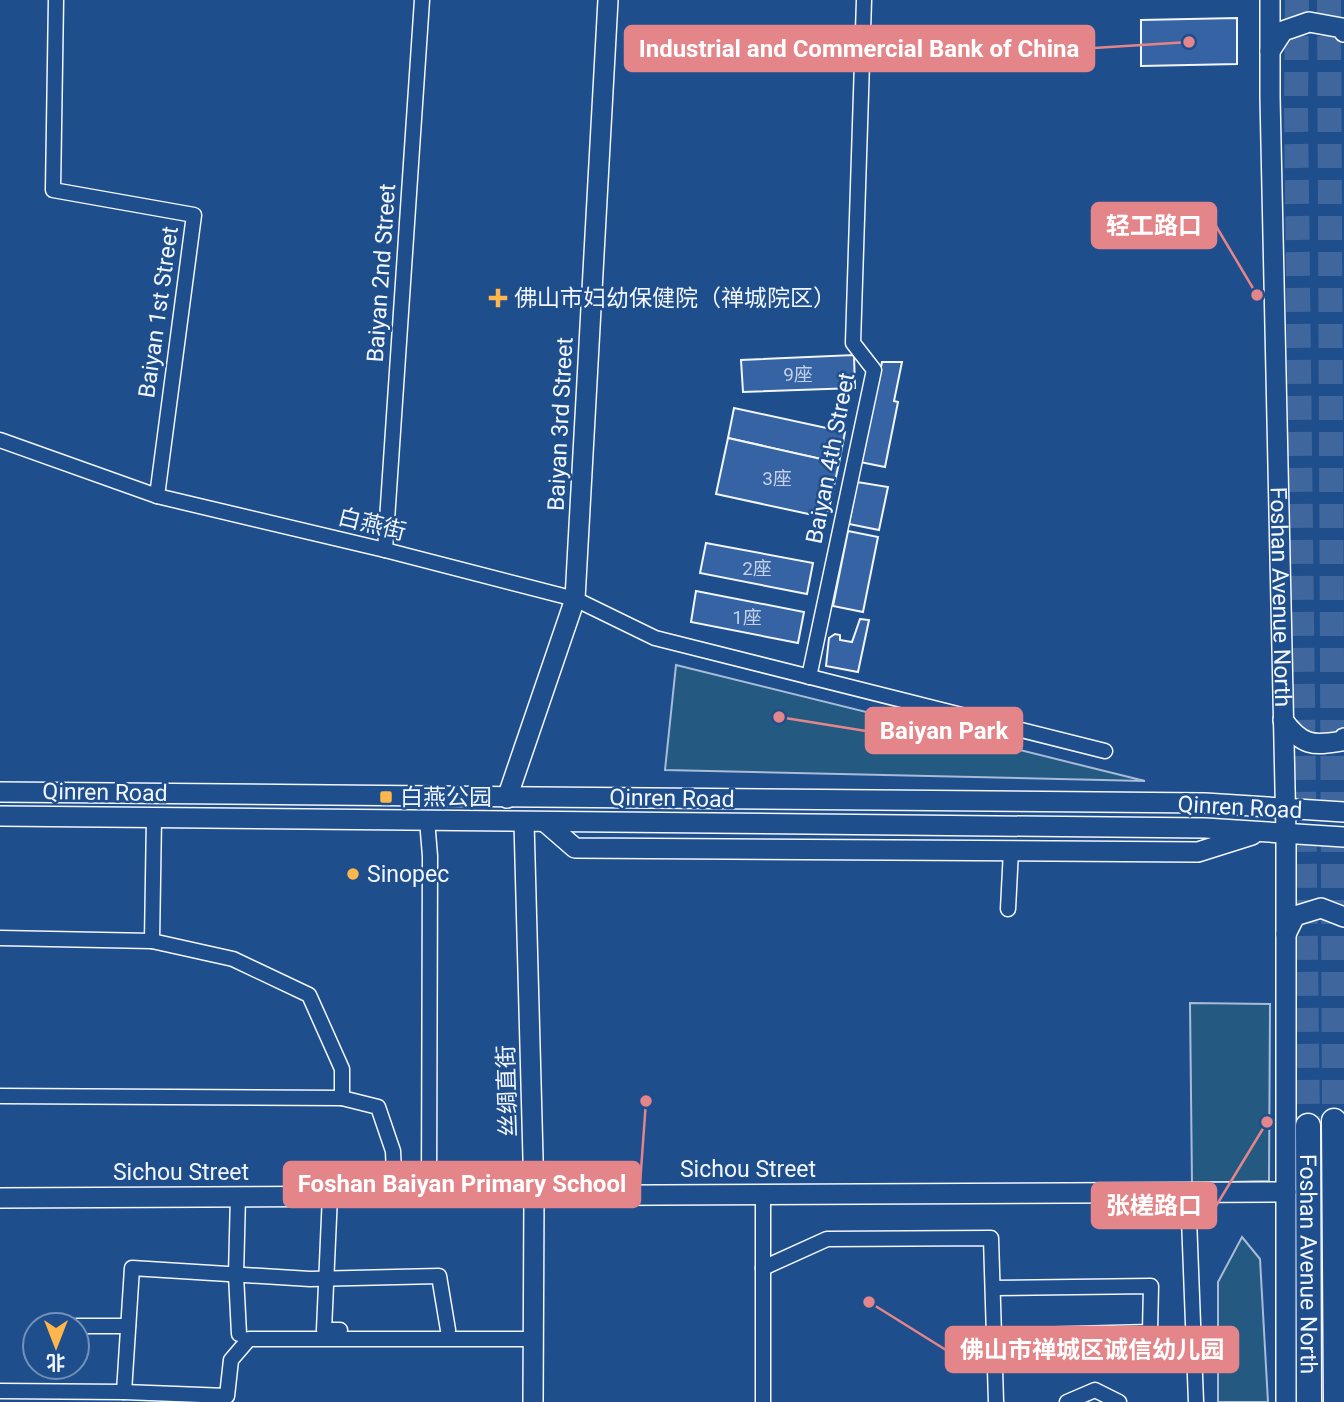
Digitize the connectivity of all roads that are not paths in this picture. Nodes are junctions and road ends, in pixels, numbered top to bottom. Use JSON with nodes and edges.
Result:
{"nodes":[{"id":1,"x":56,"y":0,"type":"edge"},
{"id":2,"x":422,"y":0,"type":"edge"},
{"id":3,"x":607,"y":0,"type":"edge"},
{"id":4,"x":864,"y":0,"type":"edge"},
{"id":5,"x":1270,"y":0,"type":"edge"},
{"id":6,"x":1344,"y":32,"type":"edge"},
{"id":7,"x":1270,"y":51,"type":"junction"},
{"id":8,"x":0,"y":440,"type":"edge"},
{"id":9,"x":157,"y":496,"type":"junction"},
{"id":10,"x":385,"y":550,"type":"junction"},
{"id":11,"x":575,"y":599,"type":"junction"},
{"id":12,"x":809,"y":677,"type":"junction"},
{"id":13,"x":1283,"y":720,"type":"junction"},
{"id":14,"x":1344,"y":738,"type":"edge"},
{"id":15,"x":1105,"y":751,"type":"dead end"},
{"id":16,"x":0,"y":792,"type":"edge"},
{"id":17,"x":506,"y":798,"type":"junction"},
{"id":18,"x":1285,"y":809,"type":"junction"},
{"id":19,"x":1344,"y":812,"type":"edge"},
{"id":20,"x":0,"y":816,"type":"edge"},
{"id":21,"x":154,"y":817,"type":"junction"},
{"id":22,"x":427,"y":820,"type":"junction"},
{"id":23,"x":524,"y":822,"type":"junction"},
{"id":24,"x":545,"y":822,"type":"junction"},
{"id":25,"x":1263,"y":832,"type":"junction"},
{"id":26,"x":1286,"y":834,"type":"junction"},
{"id":27,"x":1344,"y":837,"type":"edge"},
{"id":28,"x":1010,"y":850,"type":"junction"},
{"id":29,"x":1007,"y":909,"type":"dead end"},
{"id":30,"x":1344,"y":917,"type":"edge"},
{"id":31,"x":1285,"y":935,"type":"junction"},
{"id":32,"x":0,"y":938,"type":"edge"},
{"id":33,"x":152,"y":941,"type":"junction"},
{"id":34,"x":0,"y":1096,"type":"edge"},
{"id":35,"x":342,"y":1098,"type":"junction"},
{"id":36,"x":1334,"y":1121,"type":"tunnel mouth"},
{"id":37,"x":1308,"y":1126,"type":"tunnel mouth"},
{"id":38,"x":1188,"y":1192,"type":"junction"},
{"id":39,"x":1286,"y":1192,"type":"junction"},
{"id":40,"x":763,"y":1194,"type":"junction"},
{"id":41,"x":330,"y":1195,"type":"junction"},
{"id":42,"x":395,"y":1195,"type":"junction"},
{"id":43,"x":429,"y":1195,"type":"junction"},
{"id":44,"x":534,"y":1195,"type":"junction"},
{"id":45,"x":238,"y":1196,"type":"junction"},
{"id":46,"x":0,"y":1198,"type":"edge"},
{"id":47,"x":763,"y":1268,"type":"junction"},
{"id":48,"x":236,"y":1275,"type":"junction"},
{"id":49,"x":326,"y":1279,"type":"junction"},
{"id":50,"x":993,"y":1288,"type":"junction"},
{"id":51,"x":91,"y":1326,"type":"edge"},
{"id":52,"x":128,"y":1326,"type":"junction"},
{"id":53,"x":448,"y":1330,"type":"junction"},
{"id":54,"x":492,"y":1331,"type":"dead end"},
{"id":55,"x":239,"y":1334,"type":"dead end"},
{"id":56,"x":994,"y":1336,"type":"junction"},
{"id":57,"x":533,"y":1339,"type":"junction"},
{"id":58,"x":0,"y":1391,"type":"edge"},
{"id":59,"x":124,"y":1392,"type":"junction"},
{"id":60,"x":533,"y":1402,"type":"edge"},
{"id":61,"x":763,"y":1402,"type":"edge"},
{"id":62,"x":996,"y":1402,"type":"edge"},
{"id":63,"x":1067,"y":1402,"type":"edge"},
{"id":64,"x":1119,"y":1402,"type":"edge"},
{"id":65,"x":1196,"y":1402,"type":"edge"},
{"id":66,"x":1286,"y":1402,"type":"edge"},
{"id":67,"x":1309,"y":1402,"type":"edge"},
{"id":68,"x":1336,"y":1402,"type":"edge"}],
"edges":[{"from":1,"to":9,"type":"street","name":"Baiyan 1st Street"},
{"from":2,"to":10,"type":"street","name":"Baiyan 2nd Street"},
{"from":3,"to":11,"type":"main road","name":"Baiyan 3rd Street"},
{"from":4,"to":12,"type":"street","name":"Baiyan 4th Street"},
{"from":5,"to":7,"type":"main road","name":"Foshan Avenue North"},
{"from":6,"to":7,"type":"main road"},
{"from":7,"to":13,"type":"main road","name":"Foshan Avenue North"},
{"from":8,"to":9,"type":"street","name":"白燕街"},
{"from":9,"to":10,"type":"street","name":"白燕街"},
{"from":10,"to":11,"type":"street","name":"白燕街"},
{"from":11,"to":12,"type":"street","name":"白燕街"},
{"from":11,"to":17,"type":"main road","name":"Baiyan 3rd Street"},
{"from":12,"to":15,"type":"street","name":"白燕街"},
{"from":13,"to":14,"type":"main road"},
{"from":13,"to":18,"type":"main road","name":"Foshan Avenue North"},
{"from":16,"to":17,"type":"main road","name":"Qinren Road"},
{"from":17,"to":18,"type":"main road","name":"Qinren Road"},
{"from":18,"to":19,"type":"main road","name":"Qinren Road"},
{"from":18,"to":26,"type":"main road","name":"Foshan Avenue North"},
{"from":20,"to":21,"type":"main road","name":"Qinren Road"},
{"from":21,"to":22,"type":"main road","name":"Qinren Road"},
{"from":21,"to":33,"type":"street"},
{"from":22,"to":23,"type":"main road","name":"Qinren Road"},
{"from":22,"to":43,"type":"street"},
{"from":23,"to":24,"type":"main road","name":"Qinren Road"},
{"from":23,"to":44,"type":"main road","name":"丝绸直街"},
{"from":24,"to":25,"type":"main road","name":"Qinren Road"},
{"from":24,"to":28,"type":"main road"},
{"from":25,"to":26,"type":"main road","name":"Qinren Road"},
{"from":25,"to":28,"type":"main road"},
{"from":26,"to":27,"type":"main road","name":"Qinren Road"},
{"from":26,"to":31,"type":"main road","name":"Foshan Avenue North"},
{"from":28,"to":29,"type":"street"},
{"from":30,"to":31,"type":"main road"},
{"from":31,"to":39,"type":"main road","name":"Foshan Avenue North"},
{"from":32,"to":33,"type":"street"},
{"from":33,"to":35,"type":"street"},
{"from":34,"to":35,"type":"street"},
{"from":35,"to":42,"type":"street"},
{"from":36,"to":68,"type":"highway","name":"Foshan Avenue North"},
{"from":37,"to":67,"type":"highway","name":"Foshan Avenue North"},
{"from":38,"to":39,"type":"main road","name":"Sichou Street"},
{"from":38,"to":40,"type":"main road","name":"Sichou Street"},
{"from":38,"to":65,"type":"street"},
{"from":39,"to":66,"type":"main road","name":"Foshan Avenue North"},
{"from":40,"to":44,"type":"main road","name":"Sichou Street"},
{"from":40,"to":47,"type":"street"},
{"from":41,"to":42,"type":"main road","name":"Sichou Street"},
{"from":41,"to":45,"type":"main road","name":"Sichou Street"},
{"from":41,"to":49,"type":"street"},
{"from":42,"to":43,"type":"main road","name":"Sichou Street"},
{"from":43,"to":44,"type":"main road","name":"Sichou Street"},
{"from":44,"to":57,"type":"main road","name":"丝绸直街"},
{"from":45,"to":46,"type":"main road","name":"Sichou Street"},
{"from":45,"to":48,"type":"street"},
{"from":47,"to":50,"type":"street"},
{"from":47,"to":61,"type":"street"},
{"from":48,"to":49,"type":"street"},
{"from":48,"to":52,"type":"street"},
{"from":48,"to":55,"type":"street"},
{"from":49,"to":53,"type":"street"},
{"from":49,"to":53,"type":"street"},
{"from":50,"to":56,"type":"street"},
{"from":50,"to":56,"type":"street"},
{"from":51,"to":52,"type":"street"},
{"from":52,"to":59,"type":"street"},
{"from":53,"to":54,"type":"street"},
{"from":56,"to":62,"type":"street"},
{"from":57,"to":59,"type":"street"},
{"from":57,"to":60,"type":"main road","name":"丝绸直街"},
{"from":58,"to":59,"type":"street"},
{"from":63,"to":64,"type":"street"}]}
